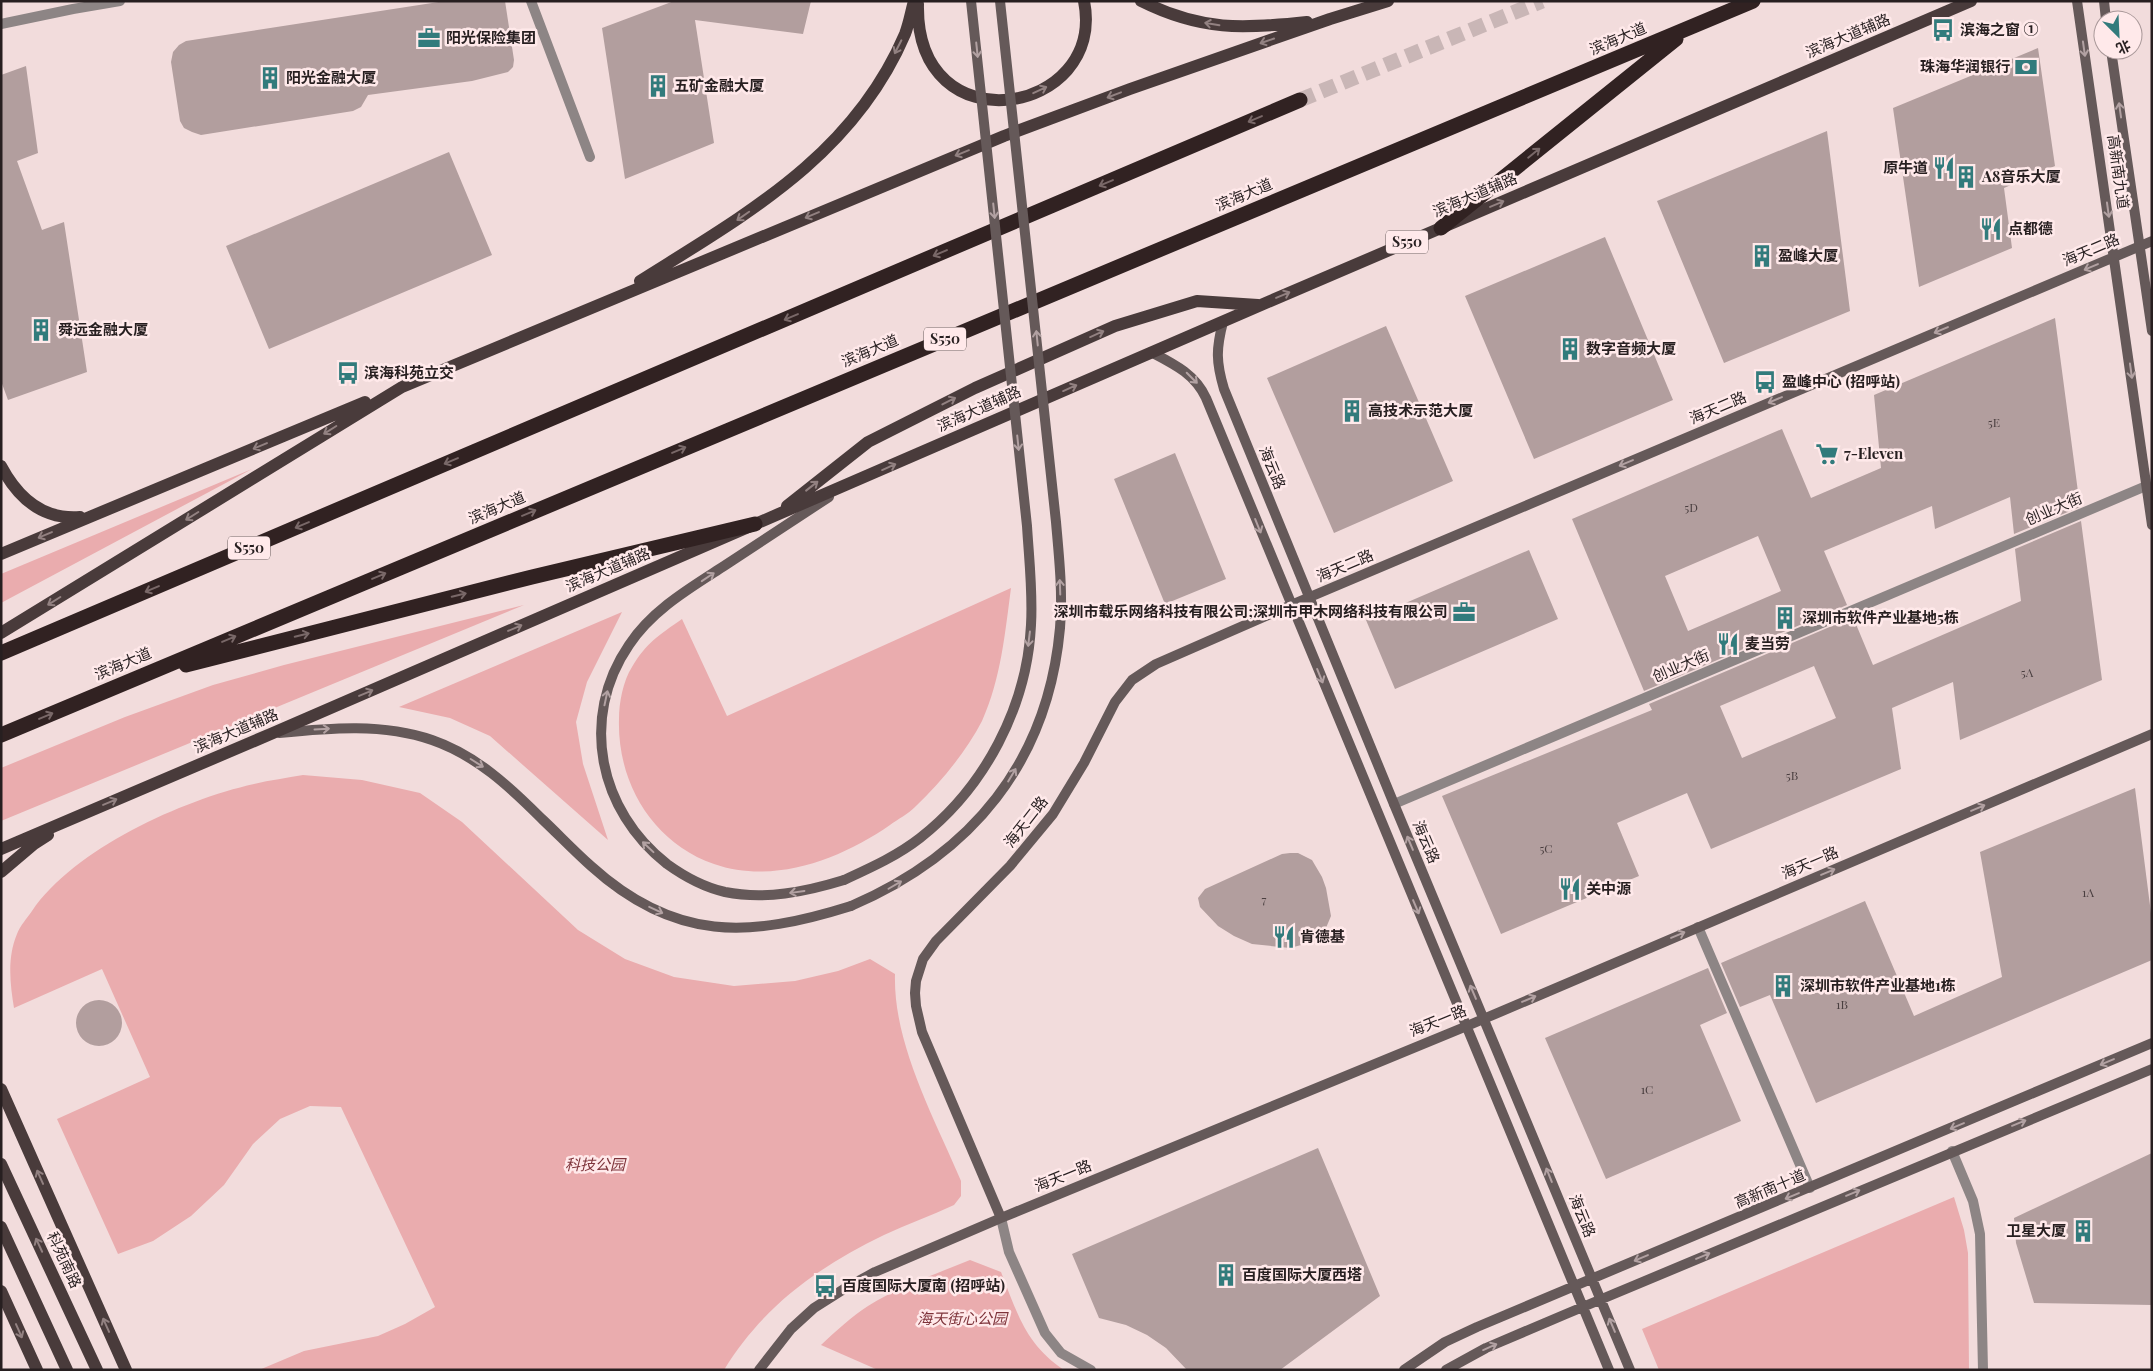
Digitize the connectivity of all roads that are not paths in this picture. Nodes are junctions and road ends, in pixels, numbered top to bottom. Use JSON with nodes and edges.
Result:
{"nodes":[{"id":1,"x":120,"y":1,"type":"edge"},
{"id":2,"x":531,"y":1,"type":"edge"},
{"id":3,"x":914,"y":1,"type":"edge"},
{"id":4,"x":918,"y":1,"type":"edge"},
{"id":5,"x":972,"y":1,"type":"edge"},
{"id":6,"x":1000,"y":1,"type":"edge"},
{"id":7,"x":1084,"y":1,"type":"edge"},
{"id":8,"x":1141,"y":1,"type":"edge"},
{"id":9,"x":1388,"y":1,"type":"edge"},
{"id":10,"x":1753,"y":1,"type":"edge"},
{"id":11,"x":1971,"y":1,"type":"edge"},
{"id":12,"x":2077,"y":1,"type":"edge"},
{"id":13,"x":1330,"y":20,"type":"junction"},
{"id":14,"x":1,"y":24,"type":"edge"},
{"id":15,"x":1691,"y":27,"type":"junction"},
{"id":16,"x":2112,"y":60,"type":"edge"},
{"id":17,"x":1300,"y":100,"type":"tunnel mouth"},
{"id":18,"x":590,"y":157,"type":"dead end"},
{"id":19,"x":1441,"y":228,"type":"junction"},
{"id":20,"x":2152,"y":241,"type":"edge"},
{"id":21,"x":2140,"y":246,"type":"junction"},
{"id":22,"x":2115,"y":256,"type":"junction"},
{"id":23,"x":608,"y":301,"type":"junction"},
{"id":24,"x":1261,"y":305,"type":"junction"},
{"id":25,"x":1223,"y":322,"type":"junction"},
{"id":26,"x":2152,"y":331,"type":"edge"},
{"id":27,"x":1152,"y":352,"type":"junction"},
{"id":28,"x":402,"y":386,"type":"junction"},
{"id":29,"x":1,"y":466,"type":"edge"},
{"id":30,"x":844,"y":486,"type":"junction"},
{"id":31,"x":2146,"y":486,"type":"junction"},
{"id":32,"x":97,"y":514,"type":"junction"},
{"id":33,"x":773,"y":516,"type":"junction"},
{"id":34,"x":755,"y":524,"type":"junction"},
{"id":35,"x":2152,"y":525,"type":"edge"},
{"id":36,"x":1,"y":554,"type":"edge"},
{"id":37,"x":1309,"y":597,"type":"junction"},
{"id":38,"x":1291,"y":605,"type":"junction"},
{"id":39,"x":1,"y":633,"type":"edge"},
{"id":40,"x":1,"y":654,"type":"edge"},
{"id":41,"x":136,"y":678,"type":"junction"},
{"id":42,"x":273,"y":734,"type":"junction"},
{"id":43,"x":2152,"y":734,"type":"edge"},
{"id":44,"x":1,"y":735,"type":"edge"},
{"id":45,"x":1394,"y":804,"type":"junction"},
{"id":46,"x":81,"y":815,"type":"junction"},
{"id":47,"x":1,"y":849,"type":"edge"},
{"id":48,"x":1,"y":872,"type":"edge"},
{"id":49,"x":1698,"y":927,"type":"junction"},
{"id":50,"x":1484,"y":1018,"type":"junction"},
{"id":51,"x":1467,"y":1026,"type":"junction"},
{"id":52,"x":2152,"y":1043,"type":"edge"},
{"id":53,"x":2152,"y":1069,"type":"edge"},
{"id":54,"x":1,"y":1089,"type":"edge"},
{"id":55,"x":1952,"y":1151,"type":"junction"},
{"id":56,"x":1,"y":1164,"type":"edge"},
{"id":57,"x":1810,"y":1188,"type":"junction"},
{"id":58,"x":1001,"y":1218,"type":"junction"},
{"id":59,"x":1,"y":1228,"type":"edge"},
{"id":60,"x":1592,"y":1278,"type":"junction"},
{"id":61,"x":1573,"y":1286,"type":"junction"},
{"id":62,"x":1,"y":1291,"type":"edge"},
{"id":63,"x":1601,"y":1299,"type":"junction"},
{"id":64,"x":1582,"y":1307,"type":"junction"},
{"id":65,"x":37,"y":1370,"type":"edge"},
{"id":66,"x":67,"y":1370,"type":"edge"},
{"id":67,"x":97,"y":1370,"type":"edge"},
{"id":68,"x":126,"y":1370,"type":"edge"},
{"id":69,"x":760,"y":1370,"type":"edge"},
{"id":70,"x":1091,"y":1370,"type":"edge"},
{"id":71,"x":1404,"y":1370,"type":"edge"},
{"id":72,"x":1446,"y":1370,"type":"edge"},
{"id":73,"x":1609,"y":1370,"type":"edge"},
{"id":74,"x":1630,"y":1370,"type":"edge"},
{"id":75,"x":1983,"y":1370,"type":"edge"}],
"edges":[{"from":1,"to":14,"type":"street"},
{"from":2,"to":18,"type":"street"},
{"from":3,"to":23,"type":"main road","one_way":true},
{"from":4,"to":7,"type":"main road","one_way":true},
{"from":5,"to":30,"type":"street","one_way":true,"bridge":true},
{"from":42,"to":6,"type":"street","one_way":true,"bridge":true},
{"from":13,"to":8,"type":"main road","one_way":true},
{"from":9,"to":13,"type":"main road"},
{"from":10,"to":15,"type":"highway","name":"滨海大道","number":"S550"},
{"from":19,"to":11,"type":"main road","name":"滨海大道辅路","number":"S550","one_way":true},
{"from":12,"to":22,"type":"street","name":"高新南九道","one_way":true},
{"from":13,"to":23,"type":"main road","one_way":true},
{"from":19,"to":15,"type":"highway","one_way":true},
{"from":41,"to":15,"type":"highway","name":"滨海大道","number":"S550","one_way":true},
{"from":21,"to":16,"type":"street","name":"高新南九道","one_way":true},
{"from":17,"to":40,"type":"highway","number":"S550","one_way":true},
{"from":24,"to":19,"type":"main road","name":"滨海大道辅路","number":"S550","one_way":true},
{"from":20,"to":21,"type":"street","name":"海天二路"},
{"from":21,"to":22,"type":"street","name":"海天二路"},
{"from":21,"to":26,"type":"street","name":"高新南九道"},
{"from":22,"to":31,"type":"street","name":"高新南九道","one_way":true},
{"from":22,"to":37,"type":"street","name":"海天二路","one_way":true},
{"from":23,"to":28,"type":"main road"},
{"from":24,"to":25,"type":"main road","name":"滨海大道辅路","number":"S550"},
{"from":33,"to":24,"type":"main road","one_way":true},
{"from":25,"to":27,"type":"main road","name":"滨海大道辅路","number":"S550"},
{"from":25,"to":37,"type":"street","name":"海云路"},
{"from":30,"to":27,"type":"main road","name":"滨海大道辅路","number":"S550","one_way":true},
{"from":27,"to":38,"type":"street","one_way":true},
{"from":28,"to":32,"type":"main road","one_way":true},
{"from":28,"to":39,"type":"main road","one_way":true},
{"from":29,"to":32,"type":"main road"},
{"from":30,"to":33,"type":"main road","name":"滨海大道辅路","number":"S550"},
{"from":31,"to":35,"type":"street","name":"高新南九道"},
{"from":31,"to":45,"type":"street","name":"创业大街"},
{"from":32,"to":36,"type":"main road","one_way":true},
{"from":33,"to":34,"type":"main road","name":"滨海大道辅路","number":"S550"},
{"from":41,"to":34,"type":"highway","one_way":true},
{"from":42,"to":34,"type":"main road","name":"滨海大道辅路","one_way":true},
{"from":37,"to":38,"type":"street","name":"海天二路"},
{"from":37,"to":45,"type":"street","name":"海云路"},
{"from":38,"to":51,"type":"street","one_way":true},
{"from":38,"to":58,"type":"street","name":"海天二路"},
{"from":44,"to":41,"type":"highway","name":"滨海大道","number":"S550","one_way":true},
{"from":46,"to":42,"type":"main road","name":"滨海大道辅路","one_way":true},
{"from":49,"to":43,"type":"street","name":"海天一路","one_way":true},
{"from":50,"to":45,"type":"street","name":"海云路","one_way":true},
{"from":46,"to":47,"type":"main road","name":"滨海大道辅路"},
{"from":46,"to":48,"type":"main road"},
{"from":50,"to":49,"type":"street","name":"海天一路","one_way":true},
{"from":49,"to":57,"type":"street"},
{"from":50,"to":51,"type":"street","name":"海天一路"},
{"from":60,"to":50,"type":"street","name":"海云路","one_way":true},
{"from":51,"to":58,"type":"street","name":"海天一路"},
{"from":51,"to":61,"type":"street"},
{"from":52,"to":57,"type":"street","name":"高新南十道","one_way":true},
{"from":55,"to":53,"type":"street","one_way":true},
{"from":68,"to":54,"type":"main road","one_way":true},
{"from":63,"to":55,"type":"street","one_way":true},
{"from":55,"to":75,"type":"street"},
{"from":67,"to":56,"type":"main road","name":"科苑南路","one_way":true},
{"from":57,"to":60,"type":"street","name":"高新南十道","one_way":true},
{"from":58,"to":69,"type":"street","name":"海天一路"},
{"from":58,"to":70,"type":"street"},
{"from":59,"to":66,"type":"main road"},
{"from":60,"to":61,"type":"street","name":"高新南十道"},
{"from":60,"to":63,"type":"street","name":"海云路"},
{"from":61,"to":64,"type":"street"},
{"from":61,"to":71,"type":"street","name":"高新南十道"},
{"from":62,"to":65,"type":"main road","one_way":true},
{"from":63,"to":64,"type":"street"},
{"from":74,"to":63,"type":"street","name":"海云路","one_way":true},
{"from":72,"to":64,"type":"street","one_way":true},
{"from":64,"to":73,"type":"street"}]}
